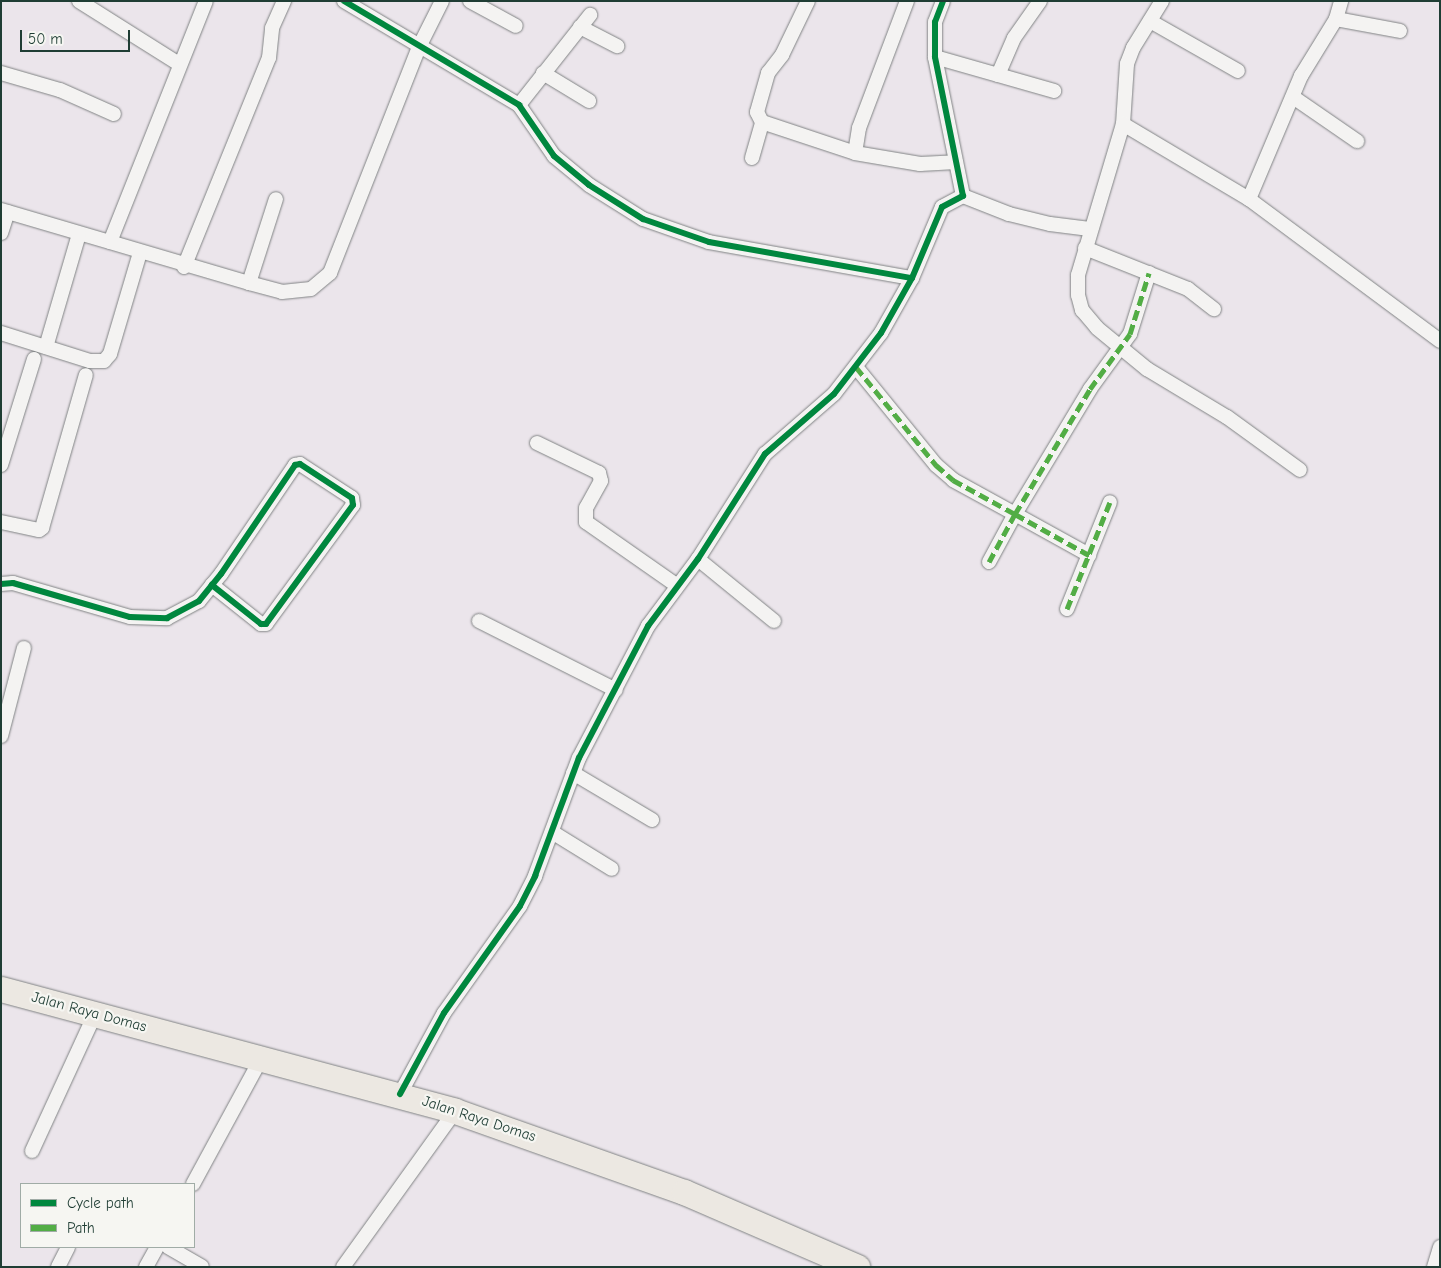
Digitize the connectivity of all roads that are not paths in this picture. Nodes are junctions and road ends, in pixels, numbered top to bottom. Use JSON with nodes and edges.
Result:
{"nodes":[{"id":1,"x":79,"y":1,"type":"edge"},
{"id":2,"x":206,"y":1,"type":"edge"},
{"id":3,"x":284,"y":1,"type":"edge"},
{"id":4,"x":344,"y":1,"type":"edge"},
{"id":5,"x":442,"y":1,"type":"edge"},
{"id":6,"x":470,"y":1,"type":"edge"},
{"id":7,"x":808,"y":1,"type":"edge"},
{"id":8,"x":908,"y":1,"type":"edge"},
{"id":9,"x":942,"y":1,"type":"edge"},
{"id":10,"x":1040,"y":1,"type":"edge"},
{"id":11,"x":1162,"y":1,"type":"edge"},
{"id":12,"x":1341,"y":1,"type":"edge"},
{"id":13,"x":590,"y":15,"type":"dead end"},
{"id":14,"x":1336,"y":19,"type":"junction"},
{"id":15,"x":1150,"y":21,"type":"junction"},
{"id":16,"x":516,"y":26,"type":"dead end"},
{"id":17,"x":580,"y":27,"type":"junction"},
{"id":18,"x":1400,"y":31,"type":"dead end"},
{"id":19,"x":617,"y":46,"type":"dead end"},
{"id":20,"x":419,"y":47,"type":"junction"},
{"id":21,"x":935,"y":57,"type":"junction"},
{"id":22,"x":179,"y":64,"type":"junction"},
{"id":23,"x":1238,"y":71,"type":"dead end"},
{"id":24,"x":1,"y":73,"type":"edge"},
{"id":25,"x":543,"y":73,"type":"junction"},
{"id":26,"x":998,"y":75,"type":"junction"},
{"id":27,"x":1054,"y":91,"type":"dead end"},
{"id":28,"x":1293,"y":97,"type":"junction"},
{"id":29,"x":589,"y":101,"type":"dead end"},
{"id":30,"x":519,"y":106,"type":"junction"},
{"id":31,"x":114,"y":114,"type":"dead end"},
{"id":32,"x":762,"y":122,"type":"junction"},
{"id":33,"x":1123,"y":124,"type":"junction"},
{"id":34,"x":1357,"y":141,"type":"dead end"},
{"id":35,"x":855,"y":153,"type":"junction"},
{"id":36,"x":752,"y":158,"type":"dead end"},
{"id":37,"x":956,"y":162,"type":"junction"},
{"id":38,"x":963,"y":196,"type":"junction"},
{"id":39,"x":276,"y":199,"type":"dead end"},
{"id":40,"x":1249,"y":199,"type":"junction"},
{"id":41,"x":5,"y":211,"type":"edge"},
{"id":42,"x":1090,"y":229,"type":"junction"},
{"id":43,"x":1,"y":233,"type":"edge"},
{"id":44,"x":79,"y":234,"type":"junction"},
{"id":45,"x":110,"y":242,"type":"junction"},
{"id":46,"x":1085,"y":248,"type":"junction"},
{"id":47,"x":140,"y":253,"type":"junction"},
{"id":48,"x":184,"y":266,"type":"junction"},
{"id":49,"x":1149,"y":273,"type":"junction"},
{"id":50,"x":912,"y":278,"type":"junction"},
{"id":51,"x":249,"y":284,"type":"junction"},
{"id":52,"x":1214,"y":309,"type":"dead end"},
{"id":53,"x":1,"y":333,"type":"edge"},
{"id":54,"x":1440,"y":341,"type":"edge"},
{"id":55,"x":1120,"y":346,"type":"junction"},
{"id":56,"x":46,"y":347,"type":"junction"},
{"id":57,"x":34,"y":359,"type":"dead end"},
{"id":58,"x":856,"y":367,"type":"junction"},
{"id":59,"x":86,"y":375,"type":"dead end"},
{"id":60,"x":537,"y":444,"type":"dead end"},
{"id":61,"x":1,"y":465,"type":"edge"},
{"id":62,"x":1300,"y":470,"type":"dead end"},
{"id":63,"x":1110,"y":502,"type":"dead end"},
{"id":64,"x":1016,"y":514,"type":"junction"},
{"id":65,"x":1,"y":522,"type":"edge"},
{"id":66,"x":1089,"y":555,"type":"junction"},
{"id":67,"x":698,"y":559,"type":"junction"},
{"id":68,"x":989,"y":562,"type":"dead end"},
{"id":69,"x":1,"y":584,"type":"edge"},
{"id":70,"x":212,"y":585,"type":"junction"},
{"id":71,"x":676,"y":585,"type":"junction"},
{"id":72,"x":1067,"y":609,"type":"dead end"},
{"id":73,"x":479,"y":621,"type":"dead end"},
{"id":74,"x":774,"y":621,"type":"dead end"},
{"id":75,"x":24,"y":648,"type":"dead end"},
{"id":76,"x":616,"y":690,"type":"junction"},
{"id":77,"x":1,"y":736,"type":"edge"},
{"id":78,"x":573,"y":773,"type":"junction"},
{"id":79,"x":652,"y":820,"type":"dead end"},
{"id":80,"x":552,"y":832,"type":"junction"},
{"id":81,"x":612,"y":869,"type":"dead end"},
{"id":82,"x":1,"y":989,"type":"edge"},
{"id":83,"x":95,"y":1014,"type":"junction"},
{"id":84,"x":261,"y":1058,"type":"junction"},
{"id":85,"x":400,"y":1094,"type":"junction"},
{"id":86,"x":455,"y":1111,"type":"junction"},
{"id":87,"x":32,"y":1151,"type":"dead end"},
{"id":88,"x":194,"y":1183,"type":"edge"},
{"id":89,"x":1440,"y":1247,"type":"edge"},
{"id":90,"x":68,"y":1248,"type":"edge"},
{"id":91,"x":157,"y":1248,"type":"edge"},
{"id":92,"x":170,"y":1248,"type":"edge"},
{"id":93,"x":58,"y":1267,"type":"edge"},
{"id":94,"x":146,"y":1267,"type":"edge"},
{"id":95,"x":202,"y":1267,"type":"edge"},
{"id":96,"x":343,"y":1267,"type":"edge"},
{"id":97,"x":856,"y":1267,"type":"edge"},
{"id":98,"x":1434,"y":1267,"type":"edge"}],
"edges":[{"from":1,"to":22,"type":"street"},
{"from":2,"to":22,"type":"street"},
{"from":3,"to":48,"type":"street"},
{"from":4,"to":20,"type":"street"},
{"from":5,"to":20,"type":"street"},
{"from":6,"to":16,"type":"street"},
{"from":7,"to":32,"type":"street"},
{"from":8,"to":35,"type":"street"},
{"from":9,"to":21,"type":"street"},
{"from":10,"to":26,"type":"street"},
{"from":11,"to":15,"type":"street"},
{"from":12,"to":14,"type":"street"},
{"from":13,"to":17,"type":"street"},
{"from":14,"to":18,"type":"street"},
{"from":14,"to":28,"type":"street"},
{"from":15,"to":23,"type":"street"},
{"from":15,"to":33,"type":"street"},
{"from":17,"to":19,"type":"street"},
{"from":17,"to":25,"type":"street"},
{"from":20,"to":30,"type":"street"},
{"from":20,"to":51,"type":"street"},
{"from":21,"to":26,"type":"street"},
{"from":21,"to":37,"type":"street"},
{"from":22,"to":45,"type":"street"},
{"from":24,"to":31,"type":"street"},
{"from":25,"to":29,"type":"street"},
{"from":25,"to":30,"type":"street"},
{"from":26,"to":27,"type":"street"},
{"from":28,"to":34,"type":"street"},
{"from":28,"to":40,"type":"street"},
{"from":30,"to":50,"type":"street"},
{"from":32,"to":35,"type":"street"},
{"from":32,"to":36,"type":"street"},
{"from":33,"to":40,"type":"street"},
{"from":33,"to":42,"type":"street"},
{"from":35,"to":37,"type":"street"},
{"from":37,"to":38,"type":"street"},
{"from":38,"to":42,"type":"street"},
{"from":38,"to":50,"type":"street"},
{"from":39,"to":51,"type":"street"},
{"from":40,"to":54,"type":"street"},
{"from":41,"to":43,"type":"street"},
{"from":41,"to":44,"type":"street"},
{"from":42,"to":46,"type":"street"},
{"from":44,"to":45,"type":"street"},
{"from":44,"to":56,"type":"street"},
{"from":45,"to":47,"type":"street"},
{"from":46,"to":49,"type":"street"},
{"from":46,"to":55,"type":"street"},
{"from":47,"to":48,"type":"street"},
{"from":47,"to":56,"type":"street"},
{"from":48,"to":51,"type":"street"},
{"from":49,"to":52,"type":"street"},
{"from":49,"to":55,"type":"street"},
{"from":50,"to":58,"type":"street"},
{"from":53,"to":56,"type":"street"},
{"from":55,"to":62,"type":"street"},
{"from":55,"to":64,"type":"street"},
{"from":57,"to":61,"type":"street"},
{"from":58,"to":64,"type":"street"},
{"from":58,"to":67,"type":"street"},
{"from":59,"to":65,"type":"street"},
{"from":60,"to":71,"type":"street"},
{"from":63,"to":66,"type":"street"},
{"from":64,"to":66,"type":"street"},
{"from":64,"to":68,"type":"street"},
{"from":66,"to":72,"type":"street"},
{"from":67,"to":71,"type":"street"},
{"from":67,"to":74,"type":"street"},
{"from":69,"to":70,"type":"street"},
{"from":70,"to":70,"type":"street"},
{"from":71,"to":76,"type":"street"},
{"from":73,"to":76,"type":"street"},
{"from":75,"to":77,"type":"street"},
{"from":76,"to":78,"type":"street"},
{"from":78,"to":79,"type":"street"},
{"from":78,"to":80,"type":"street"},
{"from":80,"to":81,"type":"street"},
{"from":80,"to":85,"type":"street"},
{"from":82,"to":83,"type":"highway","name":"Jalan Raya Domas"},
{"from":83,"to":84,"type":"highway","name":"Jalan Raya Domas"},
{"from":83,"to":87,"type":"street"},
{"from":84,"to":85,"type":"highway","name":"Jalan Raya Domas"},
{"from":84,"to":88,"type":"street"},
{"from":85,"to":86,"type":"highway","name":"Jalan Raya Domas"},
{"from":86,"to":96,"type":"street"},
{"from":86,"to":97,"type":"highway","name":"Jalan Raya Domas"},
{"from":89,"to":98,"type":"street"},
{"from":90,"to":93,"type":"street"},
{"from":91,"to":94,"type":"street"},
{"from":92,"to":95,"type":"street"}]}
